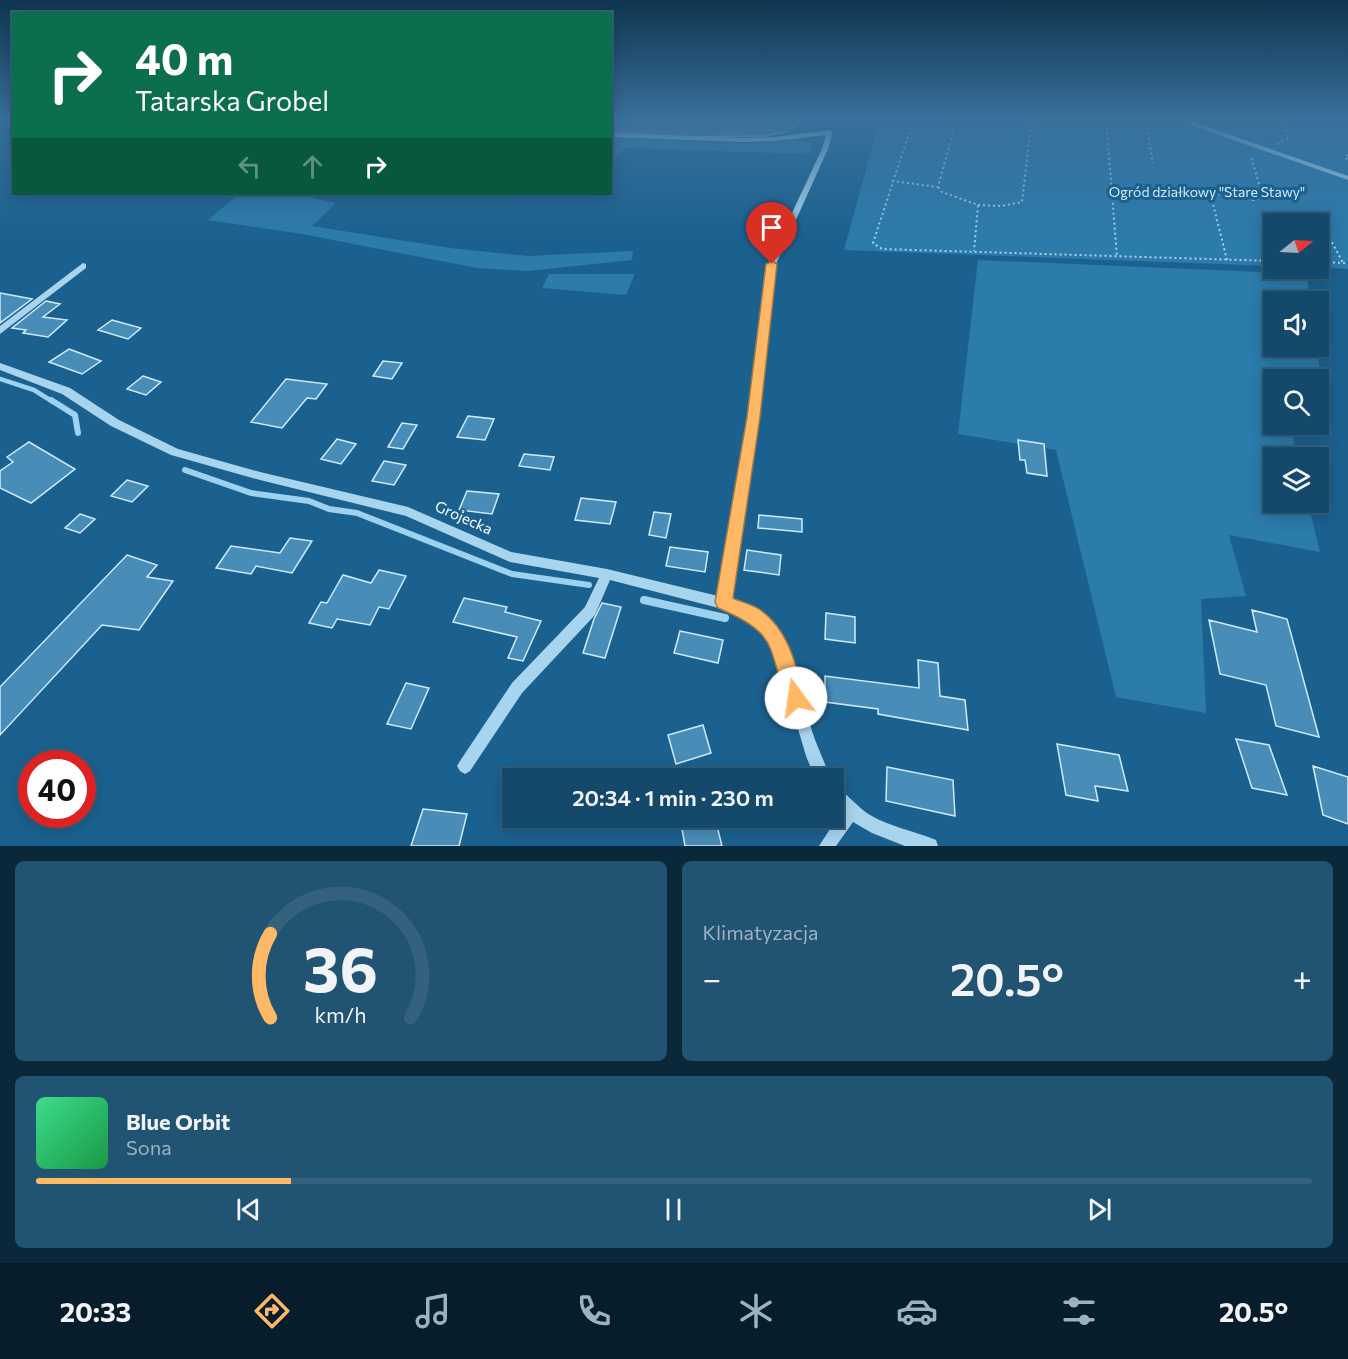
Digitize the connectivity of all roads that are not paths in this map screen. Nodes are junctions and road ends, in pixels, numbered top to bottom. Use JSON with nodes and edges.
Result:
{"nodes":[{"id":1,"x":821,"y":157,"type":"edge"},
{"id":2,"x":1287,"y":157,"type":"edge"},
{"id":3,"x":1348,"y":178,"type":"edge"},
{"id":4,"x":83,"y":266,"type":"dead end"},
{"id":5,"x":0,"y":331,"type":"edge"},
{"id":6,"x":0,"y":366,"type":"edge"},
{"id":7,"x":607,"y":574,"type":"junction"},
{"id":8,"x":724,"y":602,"type":"junction"},
{"id":9,"x":465,"y":766,"type":"dead end"},
{"id":10,"x":817,"y":768,"type":"edge"},
{"id":11,"x":844,"y":805,"type":"edge"},
{"id":12,"x":850,"y":812,"type":"junction"},
{"id":13,"x":827,"y":846,"type":"edge"},
{"id":14,"x":930,"y":846,"type":"edge"}],
"edges":[{"from":1,"to":8,"type":"street"},
{"from":2,"to":3,"type":"street"},
{"from":4,"to":5,"type":"street"},
{"from":6,"to":7,"type":"street","name":"Grojecka"},
{"from":7,"to":8,"type":"street","name":"Grojecka"},
{"from":7,"to":9,"type":"street"},
{"from":8,"to":10,"type":"street","name":"Grojecka"},
{"from":11,"to":12,"type":"street"},
{"from":12,"to":13,"type":"street"},
{"from":12,"to":14,"type":"street"}]}
